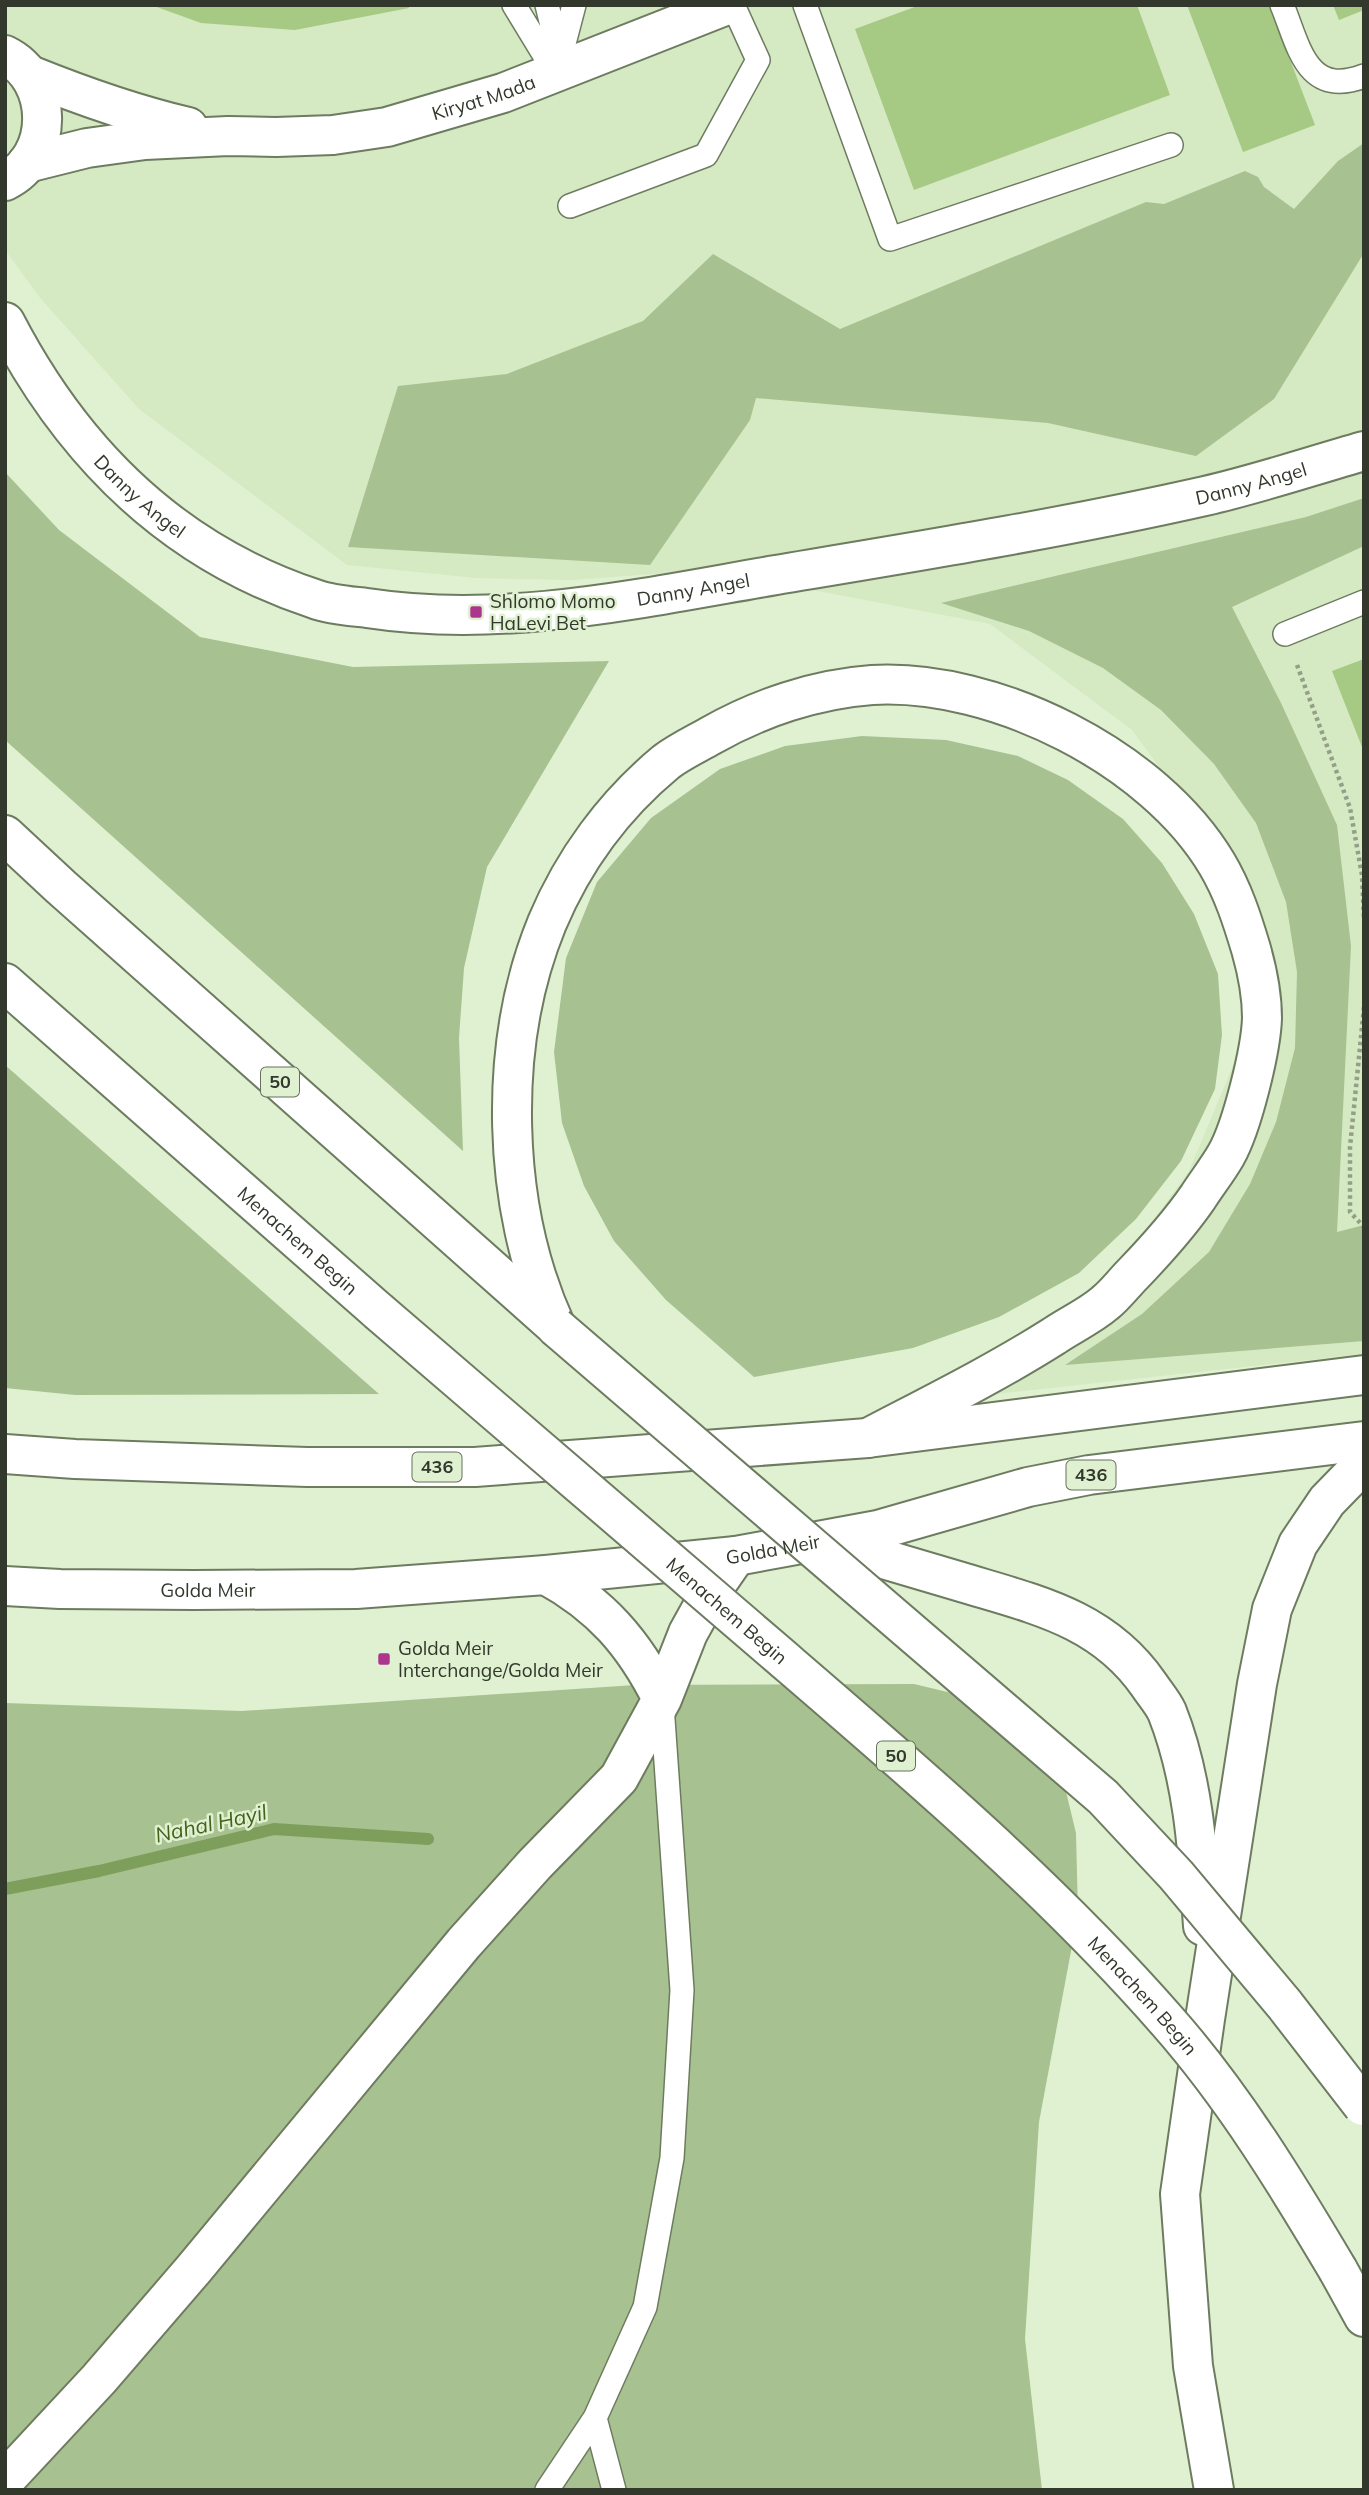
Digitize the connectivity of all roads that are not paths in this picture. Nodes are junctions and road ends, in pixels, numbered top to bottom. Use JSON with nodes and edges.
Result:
{"nodes":[{"id":1,"x":513,"y":5,"type":"edge"},
{"id":2,"x":547,"y":5,"type":"edge"},
{"id":3,"x":574,"y":5,"type":"edge"},
{"id":4,"x":727,"y":5,"type":"edge"},
{"id":5,"x":733,"y":5,"type":"edge"},
{"id":6,"x":805,"y":5,"type":"edge"},
{"id":7,"x":1282,"y":5,"type":"edge"},
{"id":8,"x":18,"y":65,"type":"edge"},
{"id":9,"x":556,"y":74,"type":"junction"},
{"id":10,"x":1364,"y":76,"type":"edge"},
{"id":11,"x":228,"y":135,"type":"junction"},
{"id":12,"x":1171,"y":145,"type":"dead end"},
{"id":13,"x":12,"y":182,"type":"edge"},
{"id":14,"x":570,"y":206,"type":"dead end"},
{"id":15,"x":5,"y":321,"type":"edge"},
{"id":16,"x":1364,"y":451,"type":"edge"},
{"id":17,"x":1364,"y":602,"type":"edge"},
{"id":18,"x":1285,"y":634,"type":"road end"},
{"id":19,"x":5,"y":835,"type":"edge"},
{"id":20,"x":5,"y":983,"type":"edge"},
{"id":21,"x":556,"y":1327,"type":"junction"},
{"id":22,"x":1364,"y":1375,"type":"edge"},
{"id":23,"x":868,"y":1438,"type":"junction"},
{"id":24,"x":1364,"y":1441,"type":"edge"},
{"id":25,"x":5,"y":1454,"type":"edge"},
{"id":26,"x":1364,"y":1464,"type":"edge"},
{"id":27,"x":826,"y":1542,"type":"junction"},
{"id":28,"x":736,"y":1556,"type":"junction"},
{"id":29,"x":546,"y":1574,"type":"junction"},
{"id":30,"x":5,"y":1586,"type":"edge"},
{"id":31,"x":662,"y":1699,"type":"junction"},
{"id":32,"x":1205,"y":2019,"type":"junction"},
{"id":33,"x":1364,"y":2106,"type":"edge"},
{"id":34,"x":1364,"y":2316,"type":"edge"},
{"id":35,"x":595,"y":2418,"type":"junction"},
{"id":36,"x":5,"y":2480,"type":"edge"},
{"id":37,"x":547,"y":2490,"type":"edge"},
{"id":38,"x":614,"y":2490,"type":"edge"},
{"id":39,"x":1214,"y":2490,"type":"edge"}],
"edges":[{"from":1,"to":9,"type":"lane"},
{"from":2,"to":9,"type":"lane"},
{"from":3,"to":9,"type":"lane"},
{"from":4,"to":9,"type":"main road","name":"Kiryat Mada"},
{"from":5,"to":14,"type":"lane"},
{"from":6,"to":12,"type":"lane"},
{"from":7,"to":10,"type":"lane"},
{"from":8,"to":11,"type":"main road","name":"Kiryat Mada"},
{"from":8,"to":13,"type":"main road"},
{"from":9,"to":11,"type":"main road","name":"Kiryat Mada"},
{"from":11,"to":13,"type":"main road","name":"Kiryat Mada"},
{"from":15,"to":16,"type":"main road","name":"Danny Angel"},
{"from":17,"to":18,"type":"lane"},
{"from":19,"to":21,"type":"main road","number":"50"},
{"from":20,"to":34,"type":"main road","name":"Menachem Begin","number":"50","bridge":true},
{"from":21,"to":23,"type":"main road"},
{"from":21,"to":33,"type":"main road","number":"50","bridge":true},
{"from":22,"to":23,"type":"main road","number":"436"},
{"from":23,"to":25,"type":"main road","number":"436"},
{"from":24,"to":27,"type":"main road","name":"Golda Meir","number":"436"},
{"from":26,"to":32,"type":"main road"},
{"from":27,"to":28,"type":"main road","name":"Golda Meir","number":"436"},
{"from":27,"to":32,"type":"main road"},
{"from":28,"to":29,"type":"main road","name":"Golda Meir","number":"436"},
{"from":28,"to":31,"type":"main road"},
{"from":29,"to":30,"type":"main road","name":"Golda Meir","number":"436"},
{"from":29,"to":31,"type":"main road"},
{"from":31,"to":35,"type":"lane"},
{"from":31,"to":36,"type":"main road"},
{"from":32,"to":39,"type":"main road"},
{"from":35,"to":37,"type":"lane"},
{"from":35,"to":38,"type":"lane"}]}
